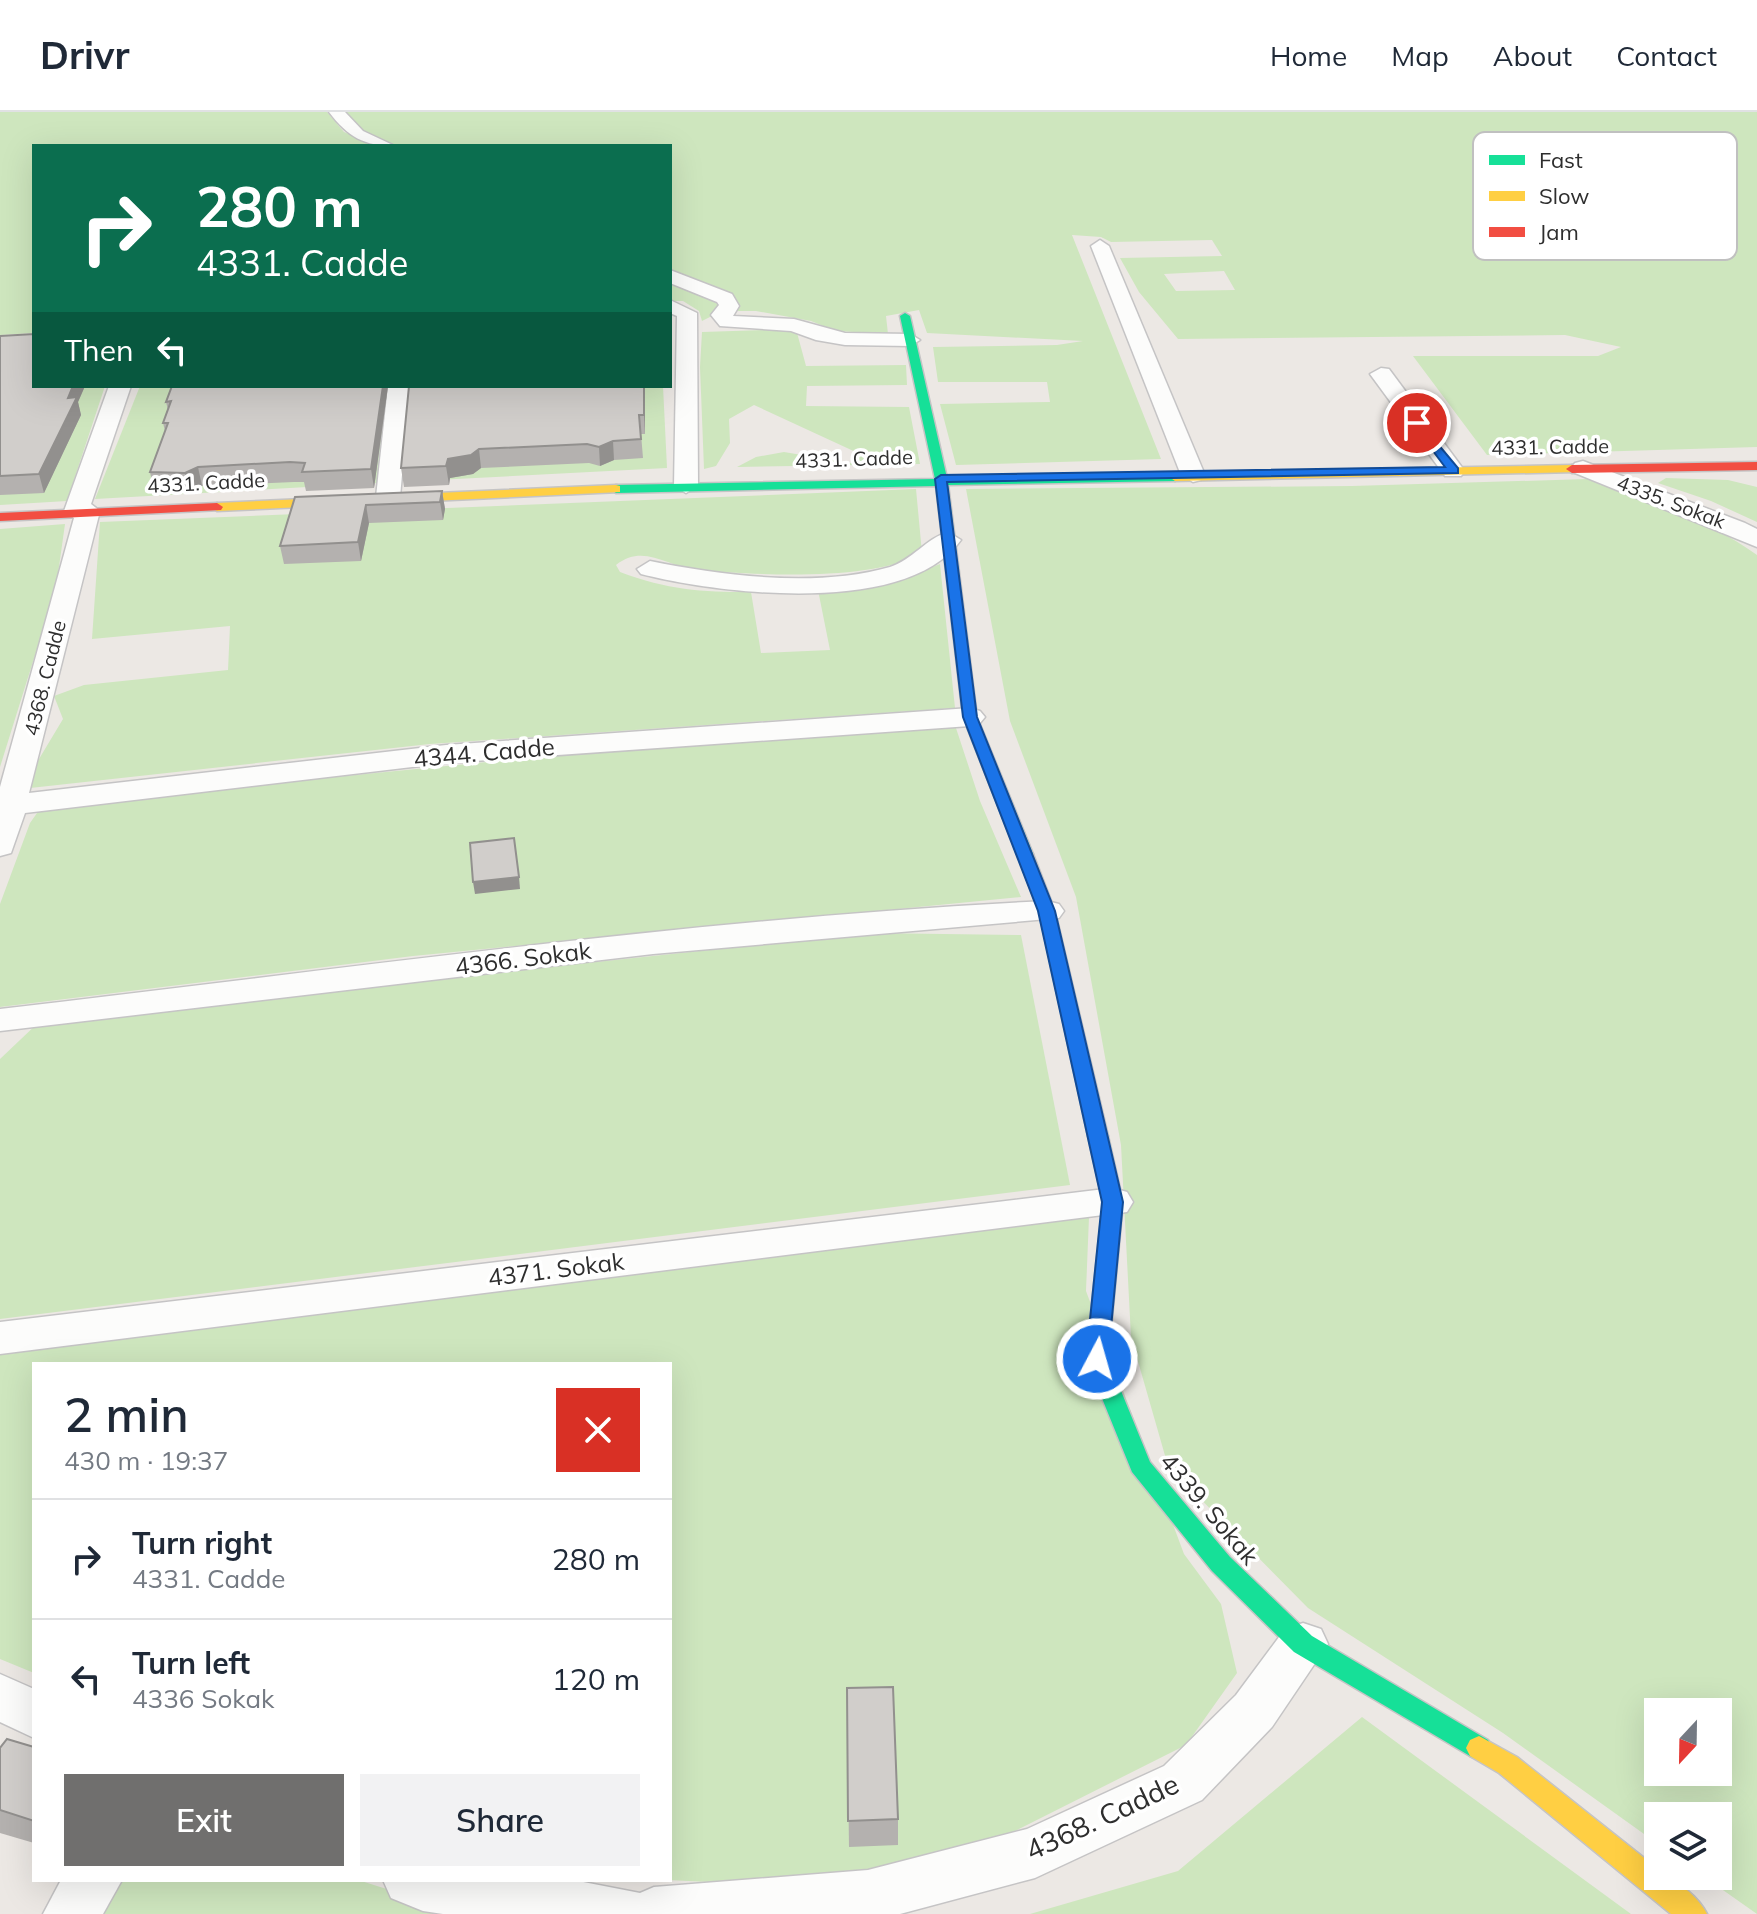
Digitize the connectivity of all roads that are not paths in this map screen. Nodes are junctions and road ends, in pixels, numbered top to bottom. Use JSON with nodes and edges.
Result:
{"nodes":[{"id":1,"x":337,"y":112,"type":"edge"},
{"id":2,"x":383,"y":144,"type":"edge"},
{"id":3,"x":1100,"y":246,"type":"dead end"},
{"id":4,"x":672,"y":277,"type":"edge"},
{"id":5,"x":673,"y":306,"type":"edge"},
{"id":6,"x":905,"y":316,"type":"dead end"},
{"id":7,"x":910,"y":340,"type":"junction"},
{"id":8,"x":1381,"y":374,"type":"dead end"},
{"id":9,"x":119,"y":388,"type":"edge"},
{"id":10,"x":399,"y":388,"type":"edge"},
{"id":11,"x":1757,"y":466,"type":"edge"},
{"id":12,"x":1583,"y":468,"type":"junction"},
{"id":13,"x":1453,"y":471,"type":"junction"},
{"id":14,"x":1193,"y":475,"type":"junction"},
{"id":15,"x":941,"y":479,"type":"junction"},
{"id":16,"x":686,"y":486,"type":"junction"},
{"id":17,"x":388,"y":497,"type":"junction"},
{"id":18,"x":82,"y":511,"type":"junction"},
{"id":19,"x":0,"y":517,"type":"edge"},
{"id":20,"x":1757,"y":539,"type":"edge"},
{"id":21,"x":948,"y":540,"type":"junction"},
{"id":22,"x":650,"y":569,"type":"dead end"},
{"id":23,"x":970,"y":717,"type":"junction"},
{"id":24,"x":6,"y":805,"type":"edge"},
{"id":25,"x":0,"y":846,"type":"edge"},
{"id":26,"x":1047,"y":911,"type":"junction"},
{"id":27,"x":0,"y":1020,"type":"edge"},
{"id":28,"x":1113,"y":1202,"type":"junction"},
{"id":29,"x":0,"y":1338,"type":"edge"},
{"id":30,"x":1303,"y":1644,"type":"junction"},
{"id":31,"x":0,"y":1696,"type":"edge"},
{"id":32,"x":32,"y":1714,"type":"edge"},
{"id":33,"x":93,"y":1882,"type":"edge"},
{"id":34,"x":416,"y":1882,"type":"edge"},
{"id":35,"x":621,"y":1913,"type":"edge"},
{"id":36,"x":71,"y":1914,"type":"edge"},
{"id":37,"x":1693,"y":1914,"type":"edge"}],
"edges":[{"from":1,"to":2,"type":"street"},
{"from":3,"to":14,"type":"street"},
{"from":4,"to":7,"type":"street"},
{"from":5,"to":16,"type":"street"},
{"from":6,"to":7,"type":"street","name":"4339. Sokak"},
{"from":7,"to":15,"type":"street","name":"4339. Sokak"},
{"from":8,"to":13,"type":"street"},
{"from":9,"to":18,"type":"street","name":"4368. Cadde"},
{"from":10,"to":17,"type":"street"},
{"from":11,"to":12,"type":"street","name":"4331. Cadde"},
{"from":12,"to":13,"type":"street","name":"4331. Cadde"},
{"from":12,"to":20,"type":"street","name":"4335. Sokak"},
{"from":13,"to":14,"type":"street","name":"4331. Cadde"},
{"from":14,"to":15,"type":"street","name":"4331. Cadde"},
{"from":15,"to":16,"type":"street","name":"4331. Cadde"},
{"from":15,"to":21,"type":"street","name":"4339. Sokak"},
{"from":16,"to":17,"type":"street","name":"4331. Cadde"},
{"from":17,"to":18,"type":"street","name":"4331. Cadde"},
{"from":18,"to":19,"type":"street","name":"4331. Cadde"},
{"from":18,"to":24,"type":"street","name":"4368. Cadde"},
{"from":21,"to":22,"type":"street"},
{"from":21,"to":23,"type":"street","name":"4339. Sokak"},
{"from":23,"to":24,"type":"street","name":"4344. Cadde"},
{"from":23,"to":26,"type":"street","name":"4339. Sokak"},
{"from":24,"to":25,"type":"street","name":"4368. Cadde"},
{"from":26,"to":27,"type":"street","name":"4366. Sokak"},
{"from":26,"to":28,"type":"street","name":"4339. Sokak"},
{"from":28,"to":29,"type":"street","name":"4371. Sokak"},
{"from":28,"to":30,"type":"street","name":"4339. Sokak"},
{"from":30,"to":35,"type":"street","name":"4368. Cadde"},
{"from":30,"to":37,"type":"street","name":"4339. Sokak"},
{"from":31,"to":32,"type":"street"},
{"from":33,"to":36,"type":"street"},
{"from":34,"to":35,"type":"street","name":"4368. Cadde"}]}
